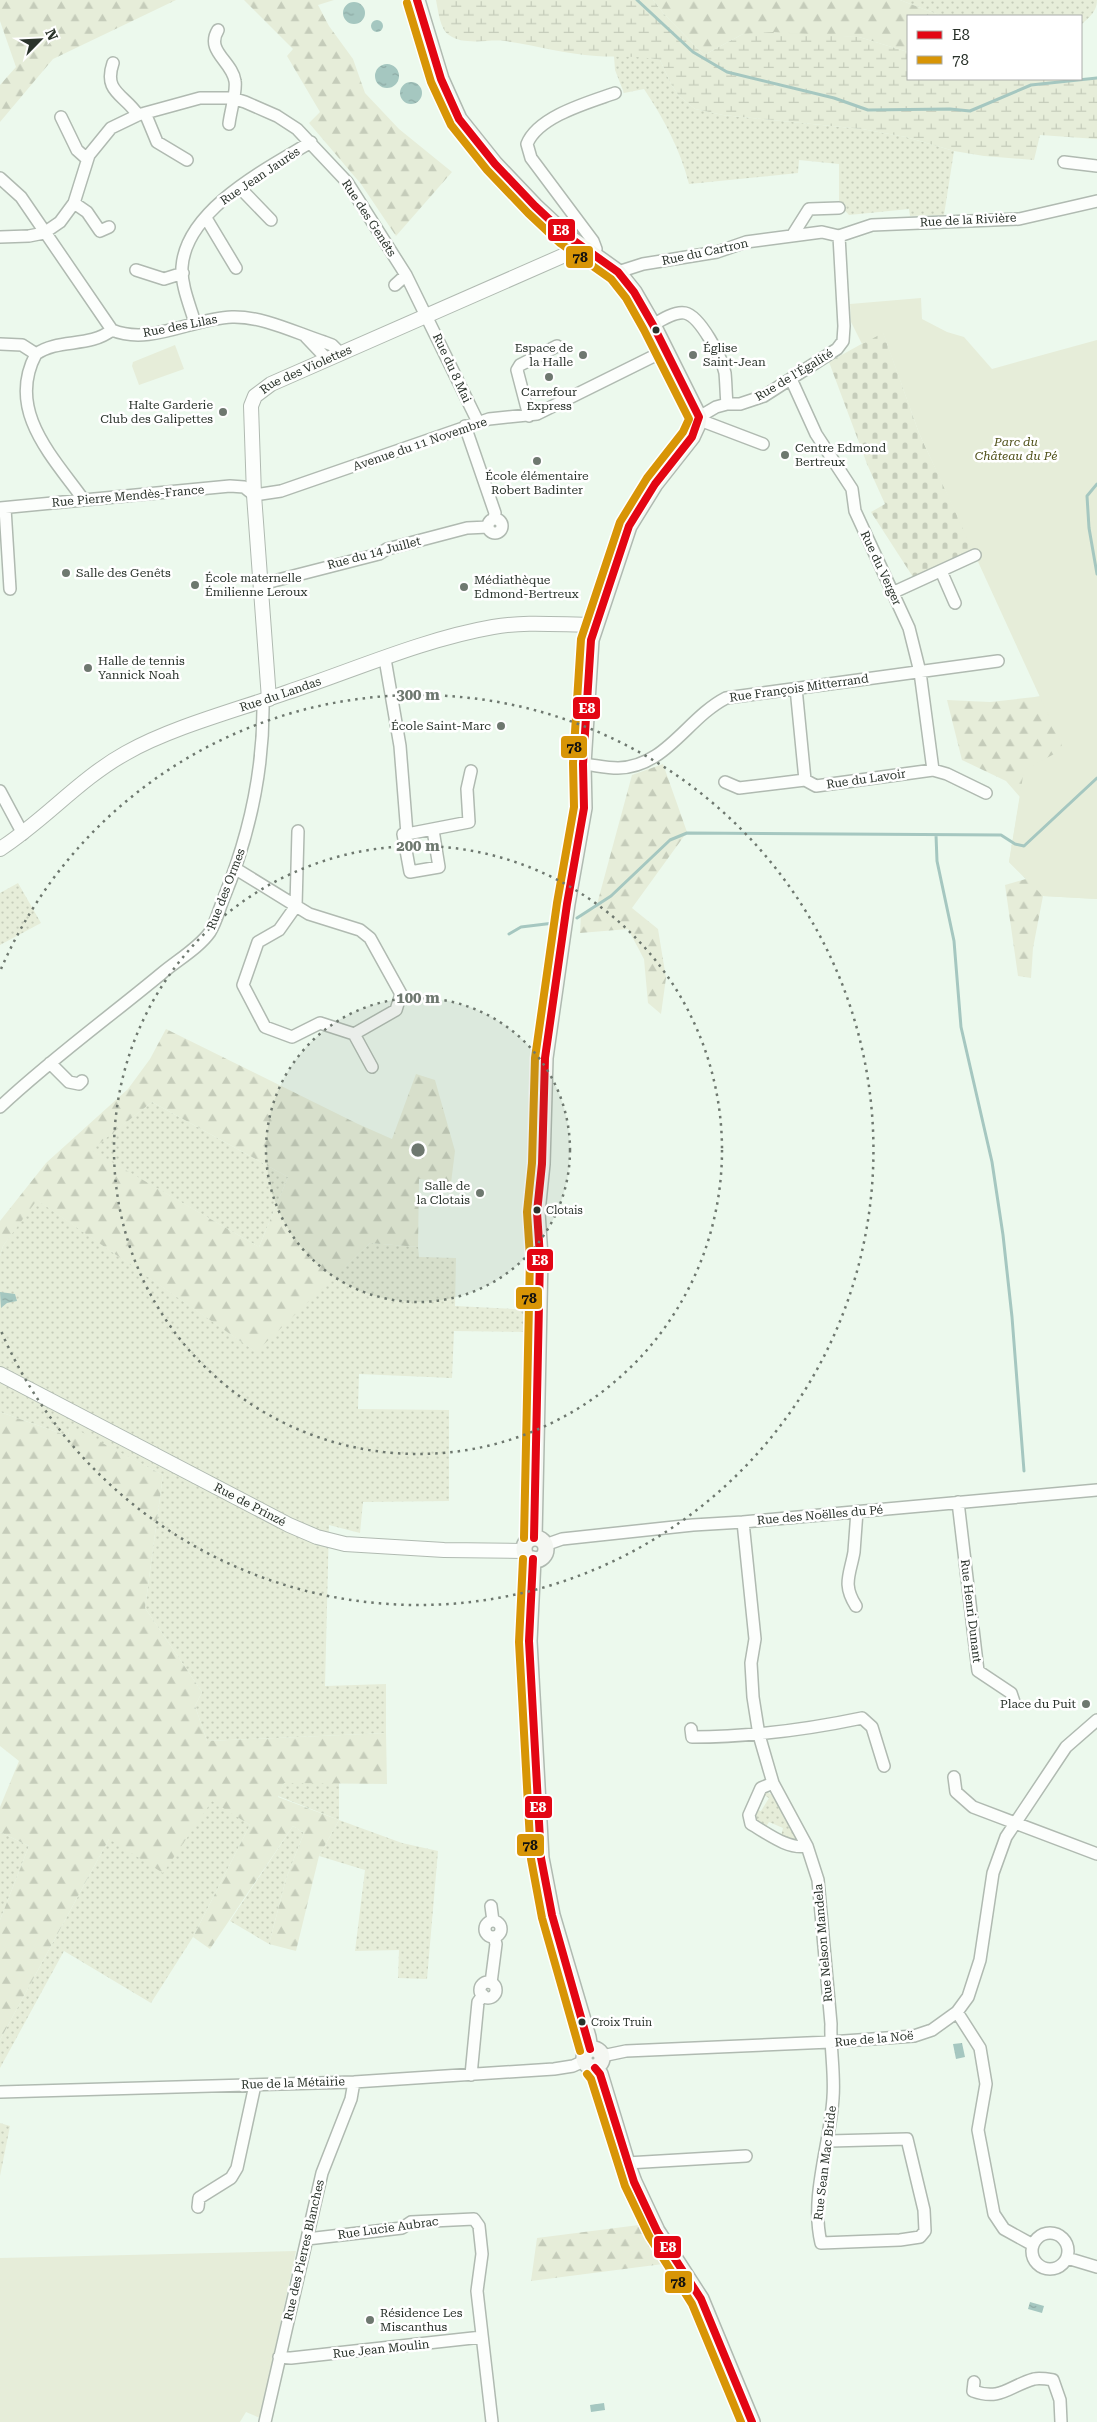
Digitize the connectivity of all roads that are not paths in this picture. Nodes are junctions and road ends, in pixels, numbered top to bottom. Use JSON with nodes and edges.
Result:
{"nodes":[{"id":1,"x":418,"y":0,"type":"edge"},
{"id":2,"x":218,"y":30,"type":"dead end"},
{"id":3,"x":113,"y":63,"type":"dead end"},
{"id":4,"x":615,"y":92,"type":"dead end"},
{"id":5,"x":232,"y":98,"type":"junction"},
{"id":6,"x":142,"y":114,"type":"junction"},
{"id":7,"x":61,"y":117,"type":"dead end"},
{"id":8,"x":229,"y":124,"type":"dead end"},
{"id":9,"x":311,"y":142,"type":"junction"},
{"id":10,"x":87,"y":160,"type":"junction"},
{"id":11,"x":187,"y":160,"type":"dead end"},
{"id":12,"x":1064,"y":162,"type":"dead end"},
{"id":13,"x":1097,"y":166,"type":"edge"},
{"id":14,"x":0,"y":178,"type":"edge"},
{"id":15,"x":240,"y":188,"type":"junction"},
{"id":16,"x":1097,"y":201,"type":"edge"},
{"id":17,"x":74,"y":203,"type":"junction"},
{"id":18,"x":839,"y":208,"type":"dead end"},
{"id":19,"x":206,"y":218,"type":"junction"},
{"id":20,"x":271,"y":220,"type":"dead end"},
{"id":21,"x":109,"y":227,"type":"dead end"},
{"id":22,"x":44,"y":232,"type":"junction"},
{"id":23,"x":0,"y":236,"type":"edge"},
{"id":24,"x":792,"y":236,"type":"junction"},
{"id":25,"x":839,"y":236,"type":"junction"},
{"id":26,"x":589,"y":250,"type":"junction"},
{"id":27,"x":236,"y":268,"type":"dead end"},
{"id":28,"x":136,"y":270,"type":"dead end"},
{"id":29,"x":618,"y":272,"type":"junction"},
{"id":30,"x":183,"y":273,"type":"junction"},
{"id":31,"x":406,"y":275,"type":"junction"},
{"id":32,"x":395,"y":285,"type":"dead end"},
{"id":33,"x":427,"y":314,"type":"junction"},
{"id":34,"x":195,"y":323,"type":"junction"},
{"id":35,"x":653,"y":326,"type":"junction"},
{"id":36,"x":112,"y":330,"type":"junction"},
{"id":37,"x":0,"y":344,"type":"edge"},
{"id":38,"x":557,"y":346,"type":"dead end"},
{"id":39,"x":666,"y":350,"type":"junction"},
{"id":40,"x":36,"y":354,"type":"junction"},
{"id":41,"x":332,"y":356,"type":"junction"},
{"id":42,"x":792,"y":379,"type":"junction"},
{"id":43,"x":727,"y":404,"type":"junction"},
{"id":44,"x":529,"y":416,"type":"junction"},
{"id":45,"x":699,"y":417,"type":"junction"},
{"id":46,"x":478,"y":422,"type":"junction"},
{"id":47,"x":465,"y":426,"type":"junction"},
{"id":48,"x":763,"y":444,"type":"dead end"},
{"id":49,"x":254,"y":495,"type":"junction"},
{"id":50,"x":83,"y":499,"type":"junction"},
{"id":51,"x":3,"y":508,"type":"edge"},
{"id":52,"x":975,"y":555,"type":"dead end"},
{"id":53,"x":941,"y":571,"type":"junction"},
{"id":54,"x":262,"y":584,"type":"junction"},
{"id":55,"x":10,"y":589,"type":"dead end"},
{"id":56,"x":892,"y":593,"type":"junction"},
{"id":57,"x":955,"y":603,"type":"dead end"},
{"id":58,"x":595,"y":626,"type":"junction"},
{"id":59,"x":385,"y":659,"type":"junction"},
{"id":60,"x":998,"y":661,"type":"dead end"},
{"id":61,"x":920,"y":672,"type":"junction"},
{"id":62,"x":796,"y":688,"type":"junction"},
{"id":63,"x":266,"y":700,"type":"junction"},
{"id":64,"x":583,"y":764,"type":"junction"},
{"id":65,"x":933,"y":770,"type":"junction"},
{"id":66,"x":471,"y":771,"type":"dead end"},
{"id":67,"x":805,"y":780,"type":"junction"},
{"id":68,"x":725,"y":782,"type":"dead end"},
{"id":69,"x":0,"y":791,"type":"edge"},
{"id":70,"x":986,"y":793,"type":"dead end"},
{"id":71,"x":433,"y":830,"type":"junction"},
{"id":72,"x":298,"y":831,"type":"dead end"},
{"id":73,"x":23,"y":834,"type":"junction"},
{"id":74,"x":406,"y":834,"type":"junction"},
{"id":75,"x":0,"y":849,"type":"edge"},
{"id":76,"x":236,"y":869,"type":"junction"},
{"id":77,"x":296,"y":906,"type":"junction"},
{"id":78,"x":354,"y":1034,"type":"junction"},
{"id":79,"x":50,"y":1063,"type":"junction"},
{"id":80,"x":372,"y":1067,"type":"dead end"},
{"id":81,"x":82,"y":1081,"type":"dead end"},
{"id":82,"x":0,"y":1107,"type":"edge"},
{"id":83,"x":0,"y":1374,"type":"edge"},
{"id":84,"x":1097,"y":1490,"type":"edge"},
{"id":85,"x":958,"y":1502,"type":"junction"},
{"id":86,"x":857,"y":1512,"type":"junction"},
{"id":87,"x":743,"y":1522,"type":"junction"},
{"id":88,"x":540,"y":1541,"type":"junction"},
{"id":89,"x":529,"y":1555,"type":"junction"},
{"id":90,"x":856,"y":1606,"type":"dead end"},
{"id":91,"x":1014,"y":1702,"type":"dead end"},
{"id":92,"x":1097,"y":1720,"type":"edge"},
{"id":93,"x":691,"y":1729,"type":"dead end"},
{"id":94,"x":759,"y":1735,"type":"junction"},
{"id":95,"x":884,"y":1766,"type":"dead end"},
{"id":96,"x":954,"y":1777,"type":"dead end"},
{"id":97,"x":773,"y":1783,"type":"junction"},
{"id":98,"x":1014,"y":1824,"type":"junction"},
{"id":99,"x":807,"y":1846,"type":"junction"},
{"id":100,"x":1097,"y":1854,"type":"edge"},
{"id":101,"x":491,"y":1906,"type":"dead end"},
{"id":102,"x":957,"y":2012,"type":"junction"},
{"id":103,"x":830,"y":2042,"type":"junction"},
{"id":104,"x":593,"y":2059,"type":"junction"},
{"id":105,"x":471,"y":2075,"type":"junction"},
{"id":106,"x":354,"y":2082,"type":"junction"},
{"id":107,"x":255,"y":2085,"type":"junction"},
{"id":108,"x":0,"y":2092,"type":"edge"},
{"id":109,"x":828,"y":2141,"type":"junction"},
{"id":110,"x":746,"y":2156,"type":"dead end"},
{"id":111,"x":627,"y":2164,"type":"junction"},
{"id":112,"x":198,"y":2207,"type":"dead end"},
{"id":113,"x":307,"y":2238,"type":"junction"},
{"id":114,"x":1033,"y":2245,"type":"junction"},
{"id":115,"x":1067,"y":2258,"type":"junction"},
{"id":116,"x":1097,"y":2267,"type":"edge"},
{"id":117,"x":482,"y":2337,"type":"junction"},
{"id":118,"x":279,"y":2357,"type":"junction"},
{"id":119,"x":974,"y":2382,"type":"dead end"},
{"id":120,"x":265,"y":2422,"type":"edge"},
{"id":121,"x":492,"y":2422,"type":"edge"},
{"id":122,"x":752,"y":2422,"type":"edge"},
{"id":123,"x":1061,"y":2422,"type":"edge"}],
"edges":[{"from":1,"to":26,"type":"main road"},
{"from":2,"to":5,"type":"street"},
{"from":3,"to":6,"type":"street"},
{"from":4,"to":26,"type":"street"},
{"from":5,"to":6,"type":"street","name":"Rue des Genêts"},
{"from":5,"to":8,"type":"street"},
{"from":5,"to":9,"type":"street","name":"Rue des Genêts"},
{"from":6,"to":10,"type":"street","name":"Rue des Genêts"},
{"from":6,"to":11,"type":"street"},
{"from":7,"to":10,"type":"street"},
{"from":9,"to":15,"type":"street","name":"Rue Jean Jaurès"},
{"from":9,"to":31,"type":"street","name":"Rue des Genêts"},
{"from":10,"to":17,"type":"street","name":"Rue des Genêts"},
{"from":12,"to":13,"type":"street"},
{"from":14,"to":22,"type":"street"},
{"from":15,"to":19,"type":"street","name":"Rue Jean Jaurès"},
{"from":15,"to":20,"type":"street"},
{"from":16,"to":25,"type":"street","name":"Rue de la Rivière"},
{"from":17,"to":21,"type":"street"},
{"from":17,"to":22,"type":"street","name":"Rue des Genêts"},
{"from":18,"to":24,"type":"street"},
{"from":19,"to":27,"type":"street"},
{"from":19,"to":30,"type":"street","name":"Rue Jean Jaurès"},
{"from":22,"to":23,"type":"street"},
{"from":22,"to":36,"type":"street"},
{"from":24,"to":25,"type":"street","name":"Rue du Cartron"},
{"from":24,"to":29,"type":"street","name":"Rue du Cartron"},
{"from":25,"to":42,"type":"street","name":"Rue de l'Égalité"},
{"from":26,"to":29,"type":"main road"},
{"from":26,"to":33,"type":"street","name":"Rue des Violettes"},
{"from":28,"to":30,"type":"street"},
{"from":29,"to":35,"type":"main road"},
{"from":30,"to":34,"type":"street","name":"Rue Jean Jaurès"},
{"from":31,"to":32,"type":"street"},
{"from":31,"to":33,"type":"street","name":"Rue des Genêts"},
{"from":33,"to":41,"type":"street","name":"Rue des Violettes"},
{"from":33,"to":46,"type":"street","name":"Rue du 8 Mai"},
{"from":34,"to":36,"type":"street","name":"Rue des Lilas"},
{"from":34,"to":41,"type":"street","name":"Rue des Lilas"},
{"from":35,"to":39,"type":"main road"},
{"from":35,"to":43,"type":"street"},
{"from":36,"to":40,"type":"street"},
{"from":37,"to":40,"type":"street"},
{"from":38,"to":44,"type":"street"},
{"from":39,"to":44,"type":"street","name":"Avenue du 11 Novembre"},
{"from":39,"to":45,"type":"main road"},
{"from":40,"to":50,"type":"street"},
{"from":41,"to":49,"type":"street","name":"Rue des Violettes"},
{"from":42,"to":43,"type":"street","name":"Rue de l'Égalité"},
{"from":42,"to":56,"type":"street","name":"Rue du Verger"},
{"from":43,"to":45,"type":"street","name":"Rue de l'Égalité"},
{"from":44,"to":46,"type":"street","name":"Avenue du 11 Novembre"},
{"from":45,"to":48,"type":"street"},
{"from":45,"to":58,"type":"main road"},
{"from":46,"to":47,"type":"street","name":"Avenue du 11 Novembre"},
{"from":47,"to":49,"type":"street","name":"Avenue du 11 Novembre"},
{"from":47,"to":54,"type":"street","name":"Rue du 14 Juillet"},
{"from":49,"to":50,"type":"street","name":"Rue Pierre Mendès-France"},
{"from":49,"to":54,"type":"street","name":"Rue des Violettes"},
{"from":50,"to":51,"type":"street","name":"Rue Pierre Mendès-France"},
{"from":51,"to":55,"type":"street"},
{"from":52,"to":53,"type":"street"},
{"from":53,"to":56,"type":"street"},
{"from":53,"to":57,"type":"street"},
{"from":54,"to":63,"type":"street","name":"Rue des Violettes"},
{"from":56,"to":61,"type":"street","name":"Rue du Verger"},
{"from":58,"to":59,"type":"street","name":"Rue du Landas"},
{"from":58,"to":64,"type":"main road"},
{"from":59,"to":63,"type":"street","name":"Rue du Landas"},
{"from":59,"to":74,"type":"street"},
{"from":60,"to":61,"type":"street","name":"Rue François Mitterrand"},
{"from":61,"to":62,"type":"street","name":"Rue François Mitterrand"},
{"from":61,"to":65,"type":"street","name":"Rue du Verger"},
{"from":62,"to":64,"type":"street","name":"Rue François Mitterrand"},
{"from":62,"to":67,"type":"street"},
{"from":63,"to":73,"type":"street","name":"Rue du Landas"},
{"from":63,"to":76,"type":"street","name":"Rue des Ormes"},
{"from":64,"to":88,"type":"main road"},
{"from":65,"to":67,"type":"street","name":"Rue du Lavoir"},
{"from":65,"to":70,"type":"street","name":"Rue du Lavoir"},
{"from":66,"to":71,"type":"street"},
{"from":67,"to":68,"type":"street","name":"Rue du Lavoir"},
{"from":69,"to":73,"type":"street"},
{"from":71,"to":74,"type":"street"},
{"from":71,"to":74,"type":"street"},
{"from":72,"to":77,"type":"street"},
{"from":73,"to":75,"type":"street","name":"Rue du Landas"},
{"from":76,"to":77,"type":"street"},
{"from":76,"to":79,"type":"street","name":"Rue des Ormes"},
{"from":77,"to":78,"type":"street"},
{"from":77,"to":78,"type":"street"},
{"from":78,"to":80,"type":"street"},
{"from":79,"to":81,"type":"street"},
{"from":79,"to":82,"type":"street","name":"Rue des Ormes"},
{"from":83,"to":89,"type":"street","name":"Rue de Prinzé"},
{"from":84,"to":85,"type":"street","name":"Rue des Noëlles du Pé"},
{"from":85,"to":86,"type":"street","name":"Rue des Noëlles du Pé"},
{"from":85,"to":91,"type":"street","name":"Rue Henri Dunant"},
{"from":86,"to":87,"type":"street","name":"Rue des Noëlles du Pé"},
{"from":86,"to":90,"type":"street"},
{"from":87,"to":88,"type":"street","name":"Rue des Noëlles du Pé"},
{"from":87,"to":94,"type":"street","name":"Rue Nelson Mandela"},
{"from":88,"to":89,"type":"main road"},
{"from":89,"to":104,"type":"main road"},
{"from":92,"to":98,"type":"street","name":"Rue de la Noë"},
{"from":93,"to":94,"type":"street"},
{"from":94,"to":95,"type":"street"},
{"from":94,"to":97,"type":"street","name":"Rue Nelson Mandela"},
{"from":96,"to":98,"type":"street"},
{"from":97,"to":99,"type":"street","name":"Rue Nelson Mandela"},
{"from":97,"to":99,"type":"street"},
{"from":98,"to":100,"type":"street"},
{"from":98,"to":102,"type":"street","name":"Rue de la Noë"},
{"from":99,"to":103,"type":"street","name":"Rue Nelson Mandela"},
{"from":101,"to":105,"type":"street"},
{"from":102,"to":103,"type":"street","name":"Rue de la Noë"},
{"from":102,"to":114,"type":"street"},
{"from":103,"to":104,"type":"street","name":"Rue de la Noë"},
{"from":103,"to":109,"type":"street","name":"Rue Sean Mac Bride"},
{"from":104,"to":105,"type":"street","name":"Rue de la Métairie"},
{"from":104,"to":111,"type":"main road"},
{"from":105,"to":106,"type":"street","name":"Rue de la Métairie"},
{"from":106,"to":107,"type":"street","name":"Rue de la Métairie"},
{"from":106,"to":113,"type":"street","name":"Rue des Pierres Blanches"},
{"from":107,"to":108,"type":"street","name":"Rue de la Métairie"},
{"from":107,"to":112,"type":"street"},
{"from":109,"to":109,"type":"street","name":"Rue Sean Mac Bride"},
{"from":110,"to":111,"type":"street"},
{"from":111,"to":122,"type":"main road"},
{"from":113,"to":117,"type":"street","name":"Rue Lucie Aubrac"},
{"from":113,"to":118,"type":"street","name":"Rue des Pierres Blanches"},
{"from":114,"to":115,"type":"street"},
{"from":114,"to":115,"type":"street"},
{"from":115,"to":116,"type":"street"},
{"from":117,"to":118,"type":"street","name":"Rue Jean Moulin"},
{"from":117,"to":121,"type":"street","name":"Rue Lucie Aubrac"},
{"from":118,"to":120,"type":"street","name":"Rue des Pierres Blanches"},
{"from":119,"to":123,"type":"street"}]}
